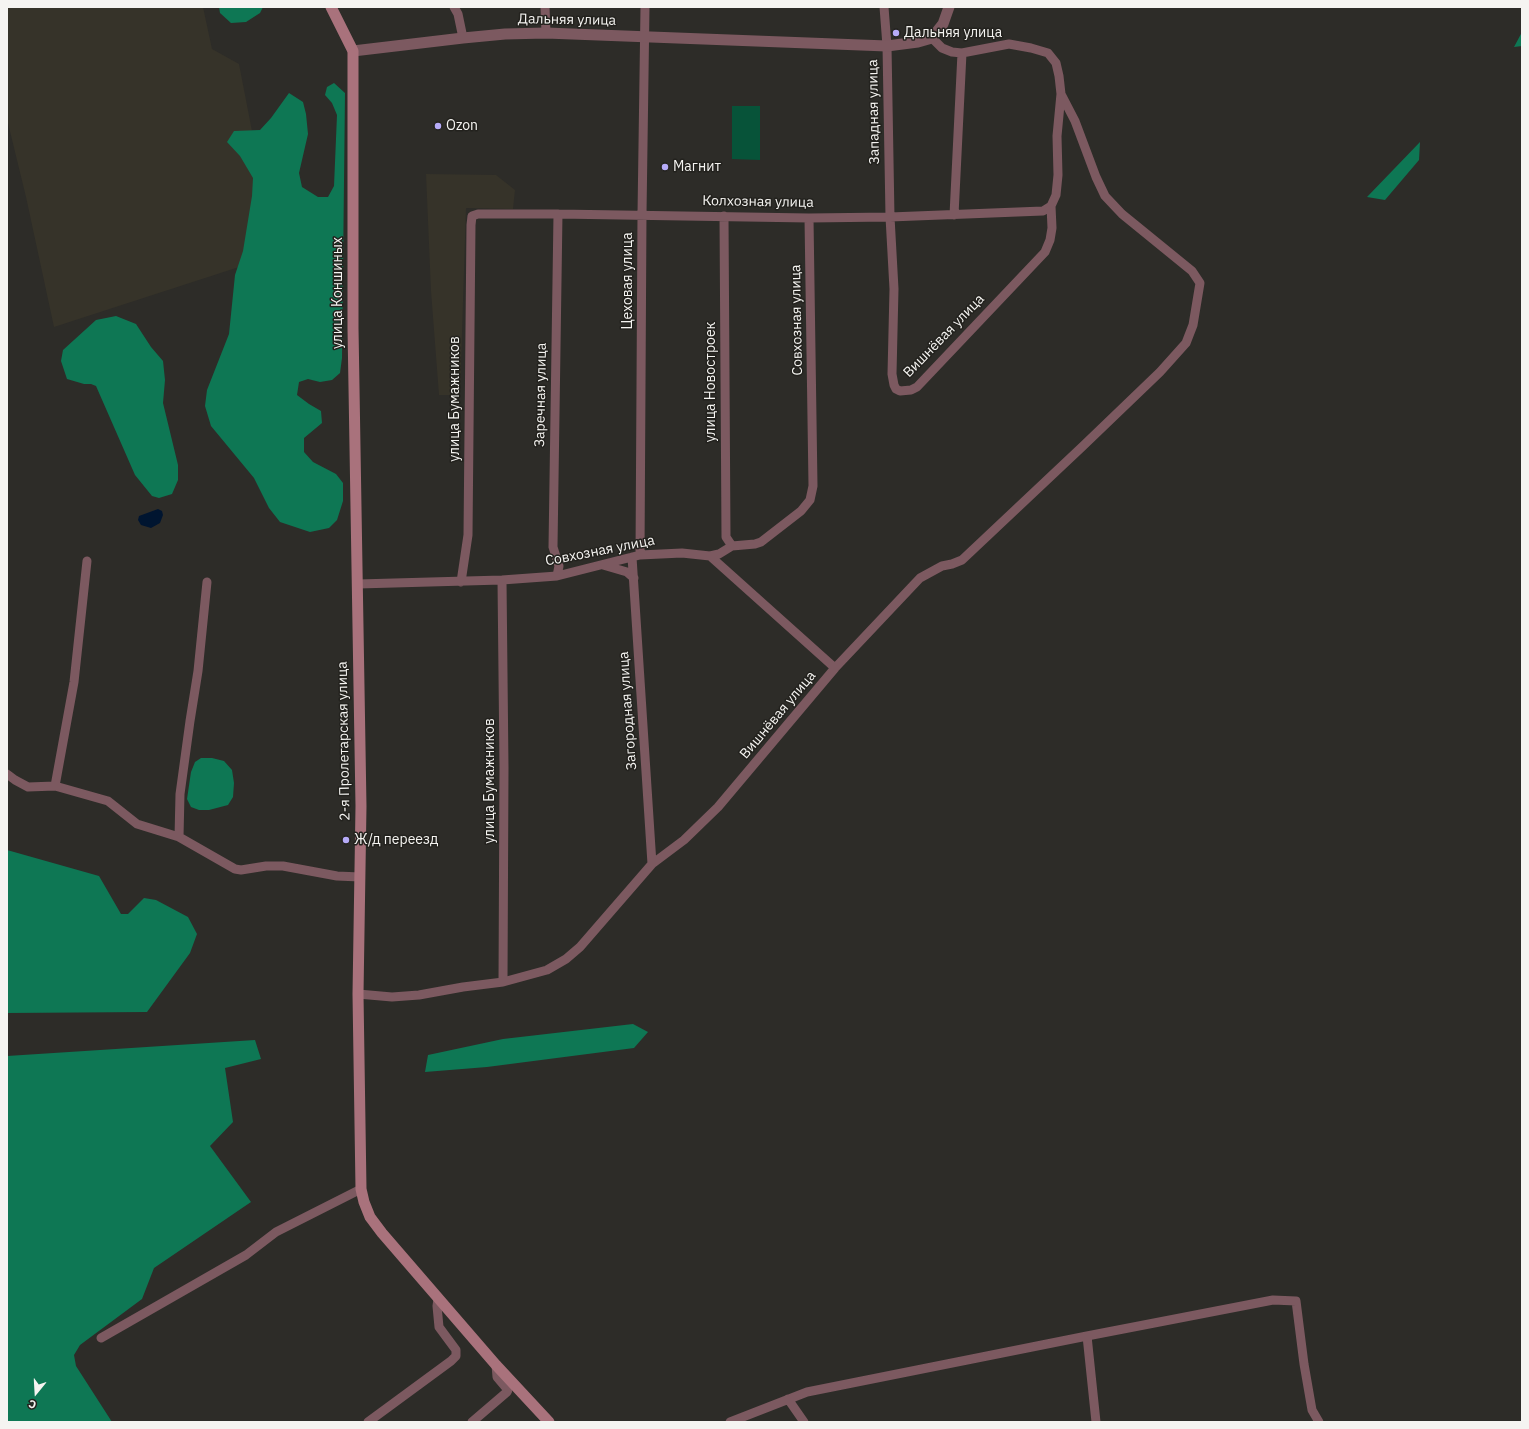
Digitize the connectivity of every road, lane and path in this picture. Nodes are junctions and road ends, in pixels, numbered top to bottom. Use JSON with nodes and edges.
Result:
{"nodes":[{"id":1,"x":331,"y":7,"type":"edge"},
{"id":2,"x":454,"y":7,"type":"edge"},
{"id":3,"x":545,"y":7,"type":"edge"},
{"id":4,"x":645,"y":7,"type":"edge"},
{"id":5,"x":884,"y":7,"type":"edge"},
{"id":6,"x":949,"y":7,"type":"edge"},
{"id":7,"x":546,"y":33,"type":"junction"},
{"id":8,"x":646,"y":37,"type":"junction"},
{"id":9,"x":464,"y":38,"type":"junction"},
{"id":10,"x":932,"y":38,"type":"junction"},
{"id":11,"x":887,"y":46,"type":"junction"},
{"id":12,"x":353,"y":51,"type":"junction"},
{"id":13,"x":962,"y":53,"type":"junction"},
{"id":14,"x":1061,"y":94,"type":"junction"},
{"id":15,"x":1051,"y":206,"type":"junction"},
{"id":16,"x":558,"y":214,"type":"junction"},
{"id":17,"x":642,"y":214,"type":"junction"},
{"id":18,"x":954,"y":215,"type":"junction"},
{"id":19,"x":472,"y":216,"type":"joint"},
{"id":20,"x":724,"y":216,"type":"junction"},
{"id":21,"x":890,"y":217,"type":"junction"},
{"id":22,"x":809,"y":218,"type":"junction"},
{"id":23,"x":732,"y":546,"type":"junction"},
{"id":24,"x":636,"y":556,"type":"junction"},
{"id":25,"x":710,"y":556,"type":"junction"},
{"id":26,"x":87,"y":561,"type":"dead end"},
{"id":27,"x":601,"y":565,"type":"junction"},
{"id":28,"x":557,"y":576,"type":"junction"},
{"id":29,"x":634,"y":578,"type":"junction"},
{"id":30,"x":502,"y":580,"type":"junction"},
{"id":31,"x":207,"y":582,"type":"dead end"},
{"id":32,"x":461,"y":582,"type":"junction"},
{"id":33,"x":358,"y":584,"type":"junction"},
{"id":34,"x":835,"y":668,"type":"junction"},
{"id":35,"x":7,"y":774,"type":"edge"},
{"id":36,"x":55,"y":786,"type":"junction"},
{"id":37,"x":179,"y":837,"type":"junction"},
{"id":38,"x":652,"y":864,"type":"junction"},
{"id":39,"x":360,"y":877,"type":"junction"},
{"id":40,"x":503,"y":982,"type":"junction"},
{"id":41,"x":358,"y":994,"type":"junction"},
{"id":42,"x":361,"y":1189,"type":"junction"},
{"id":43,"x":438,"y":1299,"type":"junction"},
{"id":44,"x":1087,"y":1336,"type":"junction"},
{"id":45,"x":101,"y":1338,"type":"dead end"},
{"id":46,"x":496,"y":1365,"type":"junction"},
{"id":47,"x":788,"y":1399,"type":"junction"},
{"id":48,"x":547,"y":1420,"type":"edge"},
{"id":49,"x":368,"y":1422,"type":"edge"},
{"id":50,"x":472,"y":1422,"type":"edge"},
{"id":51,"x":730,"y":1422,"type":"edge"},
{"id":52,"x":804,"y":1422,"type":"edge"},
{"id":53,"x":1096,"y":1422,"type":"edge"},
{"id":54,"x":1319,"y":1422,"type":"edge"}],
"edges":[{"from":1,"to":12,"type":"main road","name":"улица Коншиных"},
{"from":2,"to":9,"type":"street"},
{"from":3,"to":7,"type":"street"},
{"from":4,"to":8,"type":"street","name":"Цеховая улица"},
{"from":5,"to":11,"type":"street","name":"Западная улица"},
{"from":6,"to":10,"type":"street"},
{"from":7,"to":8,"type":"street","name":"Дальняя улица"},
{"from":7,"to":9,"type":"street","name":"Дальняя улица"},
{"from":8,"to":11,"type":"street","name":"Дальняя улица"},
{"from":8,"to":17,"type":"street","name":"Цеховая улица"},
{"from":9,"to":12,"type":"street","name":"Дальняя улица"},
{"from":10,"to":11,"type":"street","name":"Дальняя улица"},
{"from":10,"to":13,"type":"street"},
{"from":11,"to":21,"type":"street","name":"Западная улица"},
{"from":12,"to":33,"type":"main road","name":"улица Коншиных"},
{"from":13,"to":14,"type":"street"},
{"from":13,"to":18,"type":"street"},
{"from":14,"to":15,"type":"street"},
{"from":14,"to":34,"type":"street","name":"Вишнёвая улица"},
{"from":15,"to":18,"type":"street","name":"Колхозная улица"},
{"from":15,"to":21,"type":"street","name":"Вишнёвая улица"},
{"from":16,"to":17,"type":"street","name":"Колхозная улица"},
{"from":16,"to":19,"type":"street","name":"Колхозная улица"},
{"from":16,"to":28,"type":"street","name":"Заречная улица"},
{"from":17,"to":20,"type":"street","name":"Колхозная улица"},
{"from":17,"to":24,"type":"street","name":"Цеховая улица"},
{"from":18,"to":21,"type":"street","name":"Колхозная улица"},
{"from":19,"to":32,"type":"street","name":"улица Бумажников"},
{"from":20,"to":22,"type":"street","name":"Колхозная улица"},
{"from":20,"to":23,"type":"street","name":"улица Новостроек"},
{"from":21,"to":22,"type":"street","name":"Колхозная улица"},
{"from":22,"to":23,"type":"street","name":"Совхозная улица"},
{"from":23,"to":25,"type":"street","name":"Совхозная улица"},
{"from":24,"to":25,"type":"street","name":"Совхозная улица"},
{"from":24,"to":27,"type":"street","name":"Совхозная улица"},
{"from":24,"to":29,"type":"street","name":"Загородная улица"},
{"from":25,"to":34,"type":"street"},
{"from":26,"to":36,"type":"street"},
{"from":27,"to":28,"type":"street","name":"Совхозная улица"},
{"from":27,"to":29,"type":"street"},
{"from":28,"to":30,"type":"street","name":"Совхозная улица"},
{"from":29,"to":38,"type":"street","name":"Загородная улица"},
{"from":30,"to":32,"type":"street","name":"Совхозная улица"},
{"from":30,"to":40,"type":"street","name":"улица Бумажников"},
{"from":31,"to":37,"type":"street"},
{"from":32,"to":33,"type":"street","name":"Совхозная улица"},
{"from":33,"to":39,"type":"main road","name":"2-я Пролетарская улица"},
{"from":34,"to":38,"type":"street","name":"Вишнёвая улица"},
{"from":35,"to":36,"type":"street"},
{"from":36,"to":37,"type":"street"},
{"from":37,"to":39,"type":"street"},
{"from":38,"to":40,"type":"street","name":"Вишнёвая улица"},
{"from":39,"to":41,"type":"main road","name":"2-я Пролетарская улица"},
{"from":40,"to":41,"type":"street","name":"Вишнёвая улица"},
{"from":41,"to":42,"type":"main road","name":"2-я Пролетарская улица"},
{"from":42,"to":43,"type":"main road","name":"2-я Пролетарская улица"},
{"from":42,"to":45,"type":"street"},
{"from":43,"to":46,"type":"main road","name":"2-я Пролетарская улица"},
{"from":43,"to":49,"type":"street"},
{"from":44,"to":47,"type":"street"},
{"from":44,"to":53,"type":"street"},
{"from":44,"to":54,"type":"street"},
{"from":46,"to":48,"type":"main road","name":"2-я Пролетарская улица"},
{"from":46,"to":50,"type":"street"},
{"from":47,"to":51,"type":"street"},
{"from":47,"to":52,"type":"street"}]}
